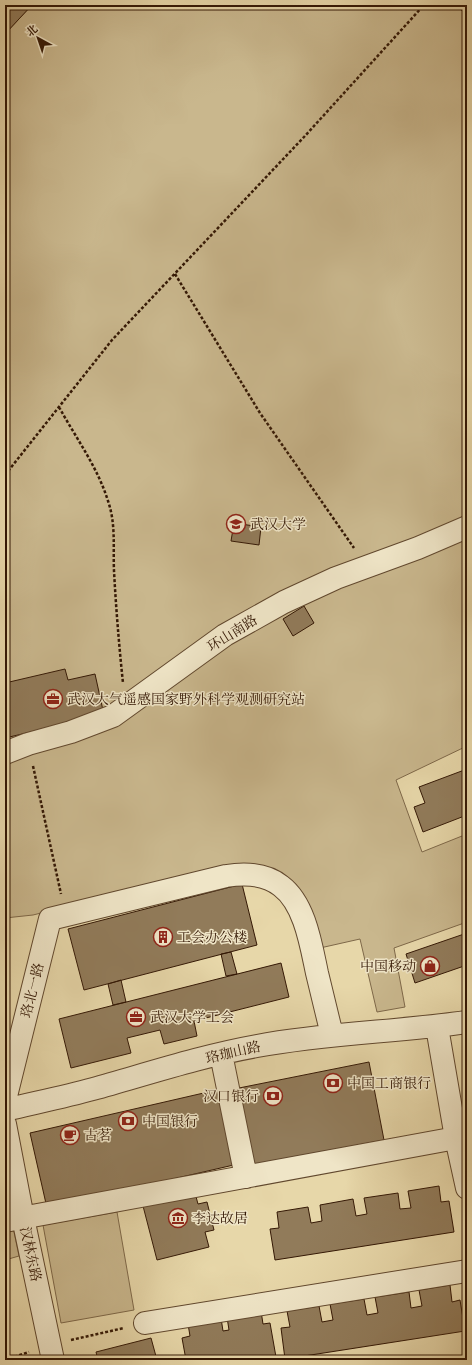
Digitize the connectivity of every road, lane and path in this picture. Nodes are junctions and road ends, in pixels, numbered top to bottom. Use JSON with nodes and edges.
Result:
{"nodes":[{"id":1,"x":424,"y":5,"type":"edge"},
{"id":2,"x":458,"y":5,"type":"edge"},
{"id":3,"x":467,"y":14,"type":"edge"},
{"id":4,"x":175,"y":274,"type":"junction"},
{"id":5,"x":59,"y":407,"type":"junction"},
{"id":6,"x":5,"y":475,"type":"edge"},
{"id":7,"x":467,"y":527,"type":"edge"},
{"id":8,"x":367,"y":567,"type":"junction"},
{"id":9,"x":125,"y":707,"type":"junction"},
{"id":10,"x":28,"y":744,"type":"junction"},
{"id":11,"x":5,"y":753,"type":"edge"},
{"id":12,"x":66,"y":916,"type":"junction"},
{"id":13,"x":467,"y":1022,"type":"edge"},
{"id":14,"x":437,"y":1027,"type":"junction"},
{"id":15,"x":332,"y":1036,"type":"junction"},
{"id":16,"x":221,"y":1054,"type":"junction"},
{"id":17,"x":5,"y":1100,"type":"edge"},
{"id":18,"x":5,"y":1110,"type":"edge"},
{"id":19,"x":5,"y":1124,"type":"edge"},
{"id":20,"x":456,"y":1138,"type":"junction"},
{"id":21,"x":246,"y":1177,"type":"junction"},
{"id":22,"x":467,"y":1188,"type":"edge"},
{"id":23,"x":14,"y":1219,"type":"edge"},
{"id":24,"x":467,"y":1270,"type":"edge"},
{"id":25,"x":145,"y":1323,"type":"joint"},
{"id":26,"x":46,"y":1351,"type":"edge"},
{"id":27,"x":5,"y":1360,"type":"edge"}],
"edges":[{"from":1,"to":4,"type":"path"},
{"from":2,"to":3,"type":"path"},
{"from":4,"to":5,"type":"path"},
{"from":4,"to":8,"type":"path"},
{"from":5,"to":6,"type":"path"},
{"from":5,"to":9,"type":"path"},
{"from":7,"to":8,"type":"street","name":"环山南路"},
{"from":8,"to":9,"type":"street","name":"环山南路"},
{"from":9,"to":10,"type":"street","name":"环山南路"},
{"from":10,"to":11,"type":"street","name":"环山南路"},
{"from":10,"to":12,"type":"path"},
{"from":12,"to":15,"type":"street"},
{"from":12,"to":17,"type":"street","name":"珞北一路"},
{"from":13,"to":14,"type":"street","name":"珞珈山路"},
{"from":14,"to":15,"type":"street","name":"珞珈山路"},
{"from":14,"to":20,"type":"street"},
{"from":15,"to":16,"type":"street","name":"珞珈山路"},
{"from":16,"to":18,"type":"street","name":"珞珈山路"},
{"from":16,"to":21,"type":"street"},
{"from":19,"to":23,"type":"street","name":"汉林东路"},
{"from":20,"to":21,"type":"street"},
{"from":20,"to":22,"type":"street"},
{"from":21,"to":23,"type":"street"},
{"from":23,"to":26,"type":"street","name":"汉林东路"},
{"from":24,"to":25,"type":"street"},
{"from":25,"to":26,"type":"path"},
{"from":26,"to":27,"type":"path"}]}
